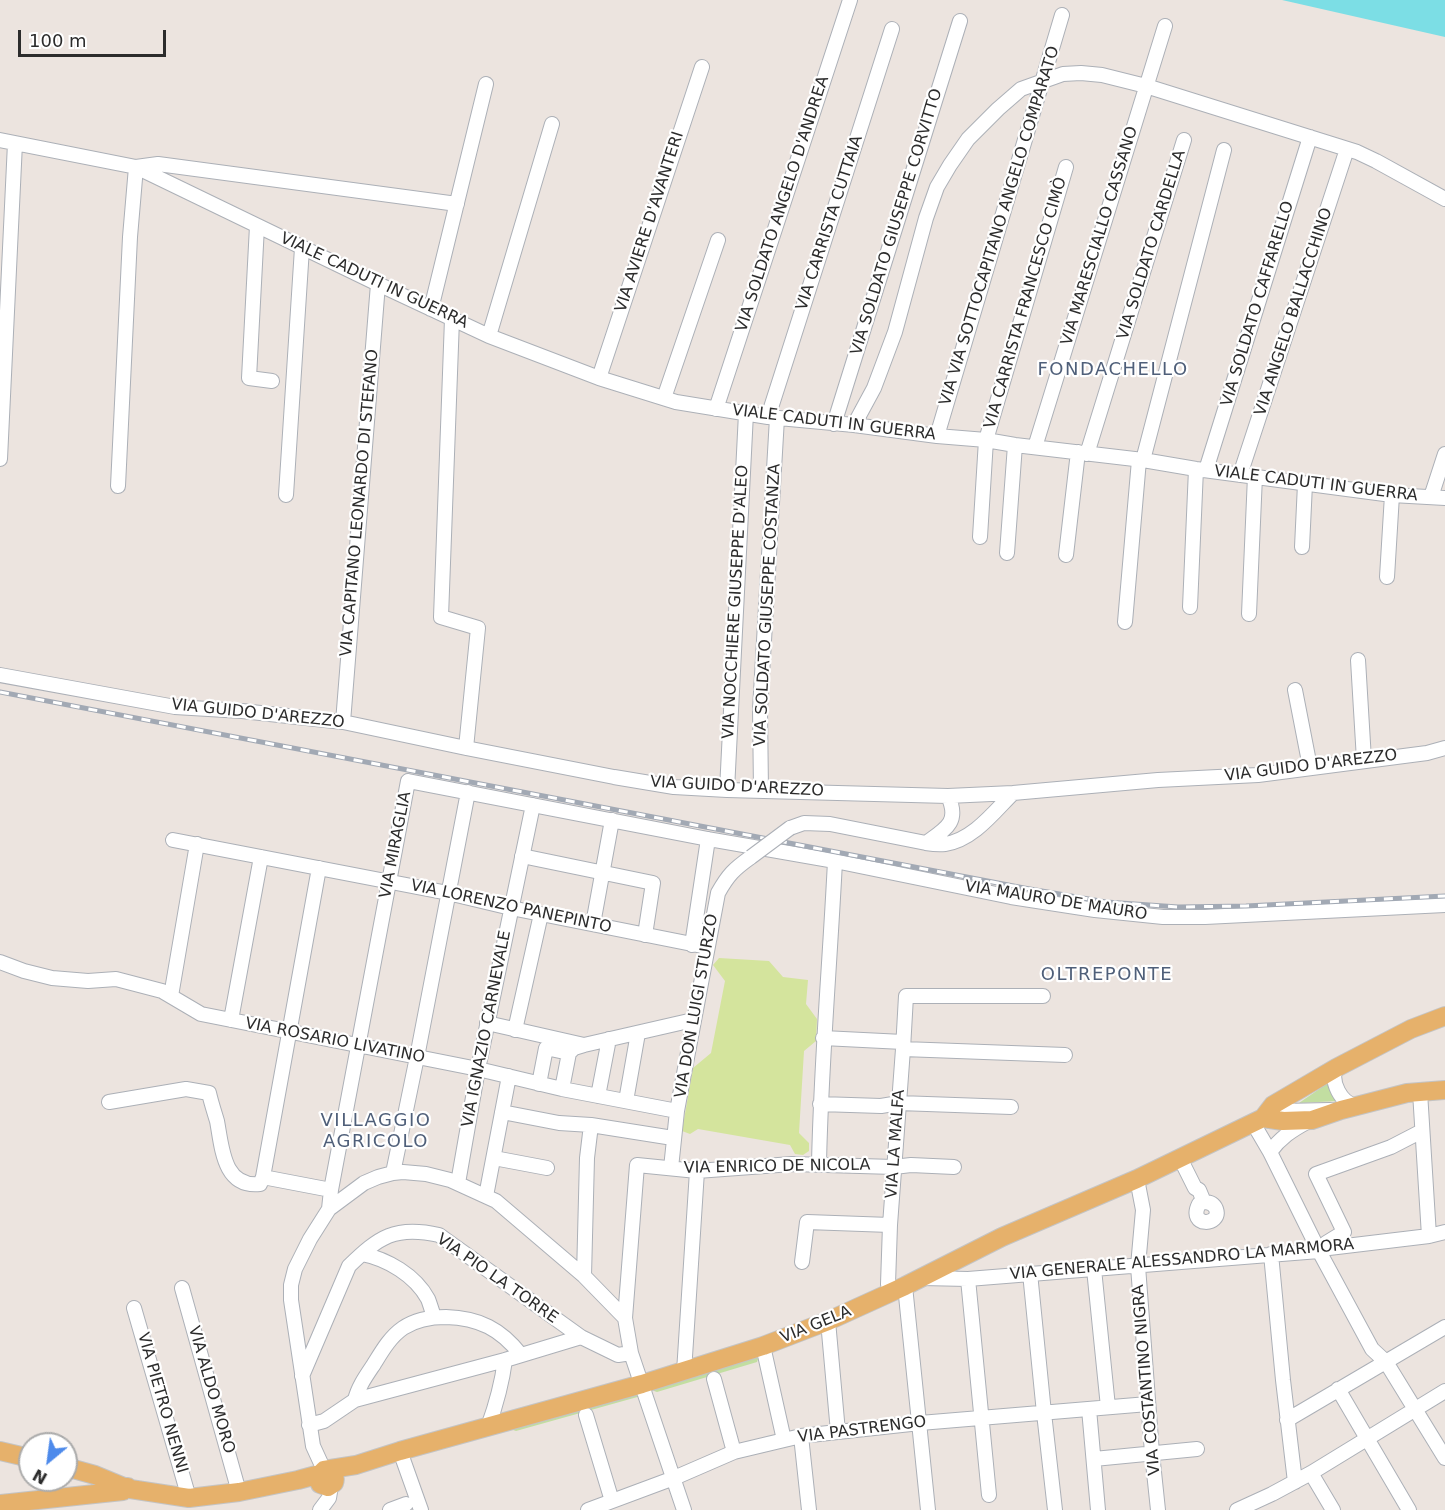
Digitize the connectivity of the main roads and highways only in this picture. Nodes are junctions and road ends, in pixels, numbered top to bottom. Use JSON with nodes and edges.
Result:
{"nodes":[{"id":1,"x":1445,"y":1016,"type":"edge"},
{"id":2,"x":1445,"y":1090,"type":"edge"},
{"id":3,"x":1263,"y":1115,"type":"junction"},
{"id":4,"x":0,"y":1451,"type":"edge"},
{"id":5,"x":18,"y":1455,"type":"edge"},
{"id":6,"x":78,"y":1470,"type":"edge"},
{"id":7,"x":126,"y":1489,"type":"junction"},
{"id":8,"x":0,"y":1504,"type":"edge"},
{"id":9,"x":58,"y":1504,"type":"edge"}],
"edges":[{"from":1,"to":3,"type":"main road","name":"VIA GELA"},
{"from":2,"to":3,"type":"main road"},
{"from":3,"to":7,"type":"main road","name":"VIA GELA"},
{"from":4,"to":5,"type":"main road"},
{"from":6,"to":7,"type":"main road"},
{"from":7,"to":9,"type":"main road"},
{"from":8,"to":9,"type":"main road"}]}
